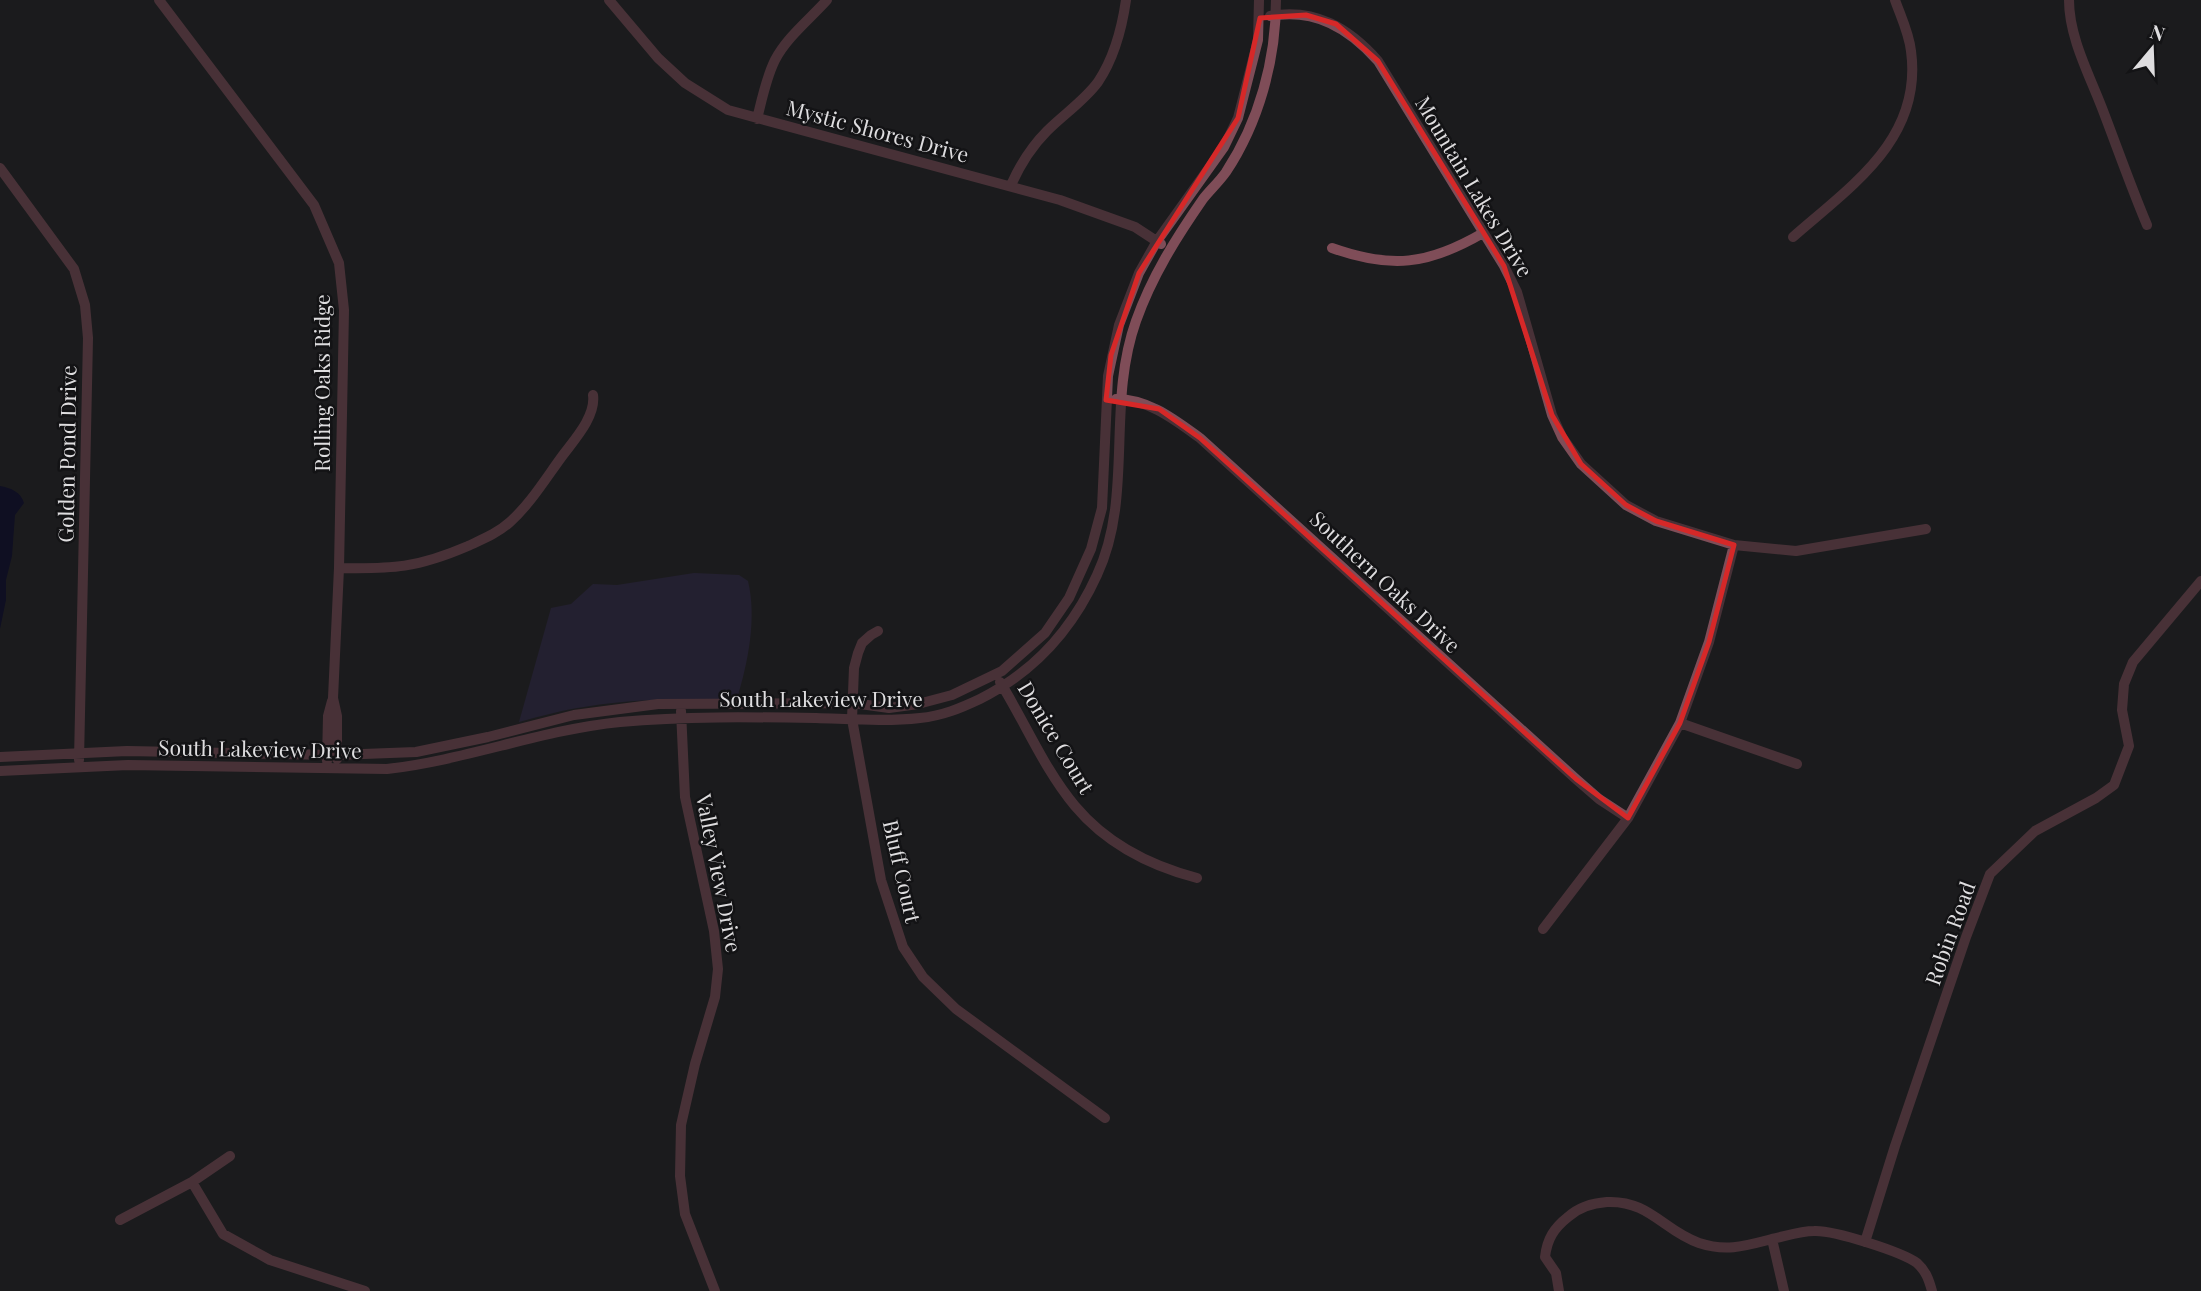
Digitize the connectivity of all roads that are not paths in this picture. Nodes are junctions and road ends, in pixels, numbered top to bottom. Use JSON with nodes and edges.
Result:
{"nodes":[{"id":1,"x":159,"y":0,"type":"edge"},
{"id":2,"x":609,"y":0,"type":"edge"},
{"id":3,"x":827,"y":0,"type":"edge"},
{"id":4,"x":1126,"y":0,"type":"edge"},
{"id":5,"x":1259,"y":0,"type":"edge"},
{"id":6,"x":1276,"y":0,"type":"edge"},
{"id":7,"x":1895,"y":0,"type":"edge"},
{"id":8,"x":2069,"y":0,"type":"edge"},
{"id":9,"x":1276,"y":15,"type":"junction"},
{"id":10,"x":1260,"y":18,"type":"junction"},
{"id":11,"x":757,"y":119,"type":"junction"},
{"id":12,"x":0,"y":168,"type":"edge"},
{"id":13,"x":1011,"y":185,"type":"junction"},
{"id":14,"x":2147,"y":225,"type":"dead end"},
{"id":15,"x":1483,"y":233,"type":"junction"},
{"id":16,"x":1793,"y":237,"type":"dead end"},
{"id":17,"x":1157,"y":241,"type":"junction"},
{"id":18,"x":1332,"y":248,"type":"dead end"},
{"id":19,"x":1168,"y":250,"type":"junction"},
{"id":20,"x":593,"y":395,"type":"dead end"},
{"id":21,"x":1121,"y":399,"type":"junction"},
{"id":22,"x":1106,"y":400,"type":"junction"},
{"id":23,"x":1926,"y":529,"type":"dead end"},
{"id":24,"x":1734,"y":545,"type":"junction"},
{"id":25,"x":339,"y":568,"type":"junction"},
{"id":26,"x":2201,"y":581,"type":"edge"},
{"id":27,"x":878,"y":631,"type":"dead end"},
{"id":28,"x":995,"y":673,"type":"junction"},
{"id":29,"x":1004,"y":687,"type":"junction"},
{"id":30,"x":853,"y":703,"type":"junction"},
{"id":31,"x":681,"y":704,"type":"junction"},
{"id":32,"x":682,"y":718,"type":"junction"},
{"id":33,"x":852,"y":719,"type":"junction"},
{"id":34,"x":1680,"y":723,"type":"junction"},
{"id":35,"x":508,"y":732,"type":"junction"},
{"id":36,"x":513,"y":744,"type":"junction"},
{"id":37,"x":79,"y":754,"type":"junction"},
{"id":38,"x":332,"y":755,"type":"junction"},
{"id":39,"x":0,"y":757,"type":"edge"},
{"id":40,"x":1797,"y":764,"type":"dead end"},
{"id":41,"x":79,"y":766,"type":"junction"},
{"id":42,"x":332,"y":769,"type":"junction"},
{"id":43,"x":0,"y":771,"type":"edge"},
{"id":44,"x":1628,"y":818,"type":"junction"},
{"id":45,"x":1197,"y":878,"type":"dead end"},
{"id":46,"x":1543,"y":929,"type":"dead end"},
{"id":47,"x":1105,"y":1118,"type":"dead end"},
{"id":48,"x":230,"y":1156,"type":"dead end"},
{"id":49,"x":192,"y":1182,"type":"junction"},
{"id":50,"x":120,"y":1220,"type":"dead end"},
{"id":51,"x":1772,"y":1239,"type":"junction"},
{"id":52,"x":1865,"y":1242,"type":"junction"},
{"id":53,"x":365,"y":1291,"type":"edge"},
{"id":54,"x":715,"y":1291,"type":"edge"},
{"id":55,"x":1559,"y":1291,"type":"edge"},
{"id":56,"x":1784,"y":1291,"type":"edge"},
{"id":57,"x":1932,"y":1291,"type":"edge"}],
"edges":[{"from":1,"to":25,"type":"street","name":"Rolling Oaks Ridge"},
{"from":2,"to":11,"type":"street","name":"Mystic Shores Drive"},
{"from":3,"to":11,"type":"street"},
{"from":4,"to":13,"type":"street"},
{"from":5,"to":10,"type":"street","name":"South Lakeview Drive"},
{"from":6,"to":9,"type":"street","name":"South Lakeview Drive"},
{"from":7,"to":16,"type":"street"},
{"from":8,"to":14,"type":"street"},
{"from":9,"to":10,"type":"street","name":"Mountain Lakes Drive"},
{"from":9,"to":15,"type":"street","name":"Mountain Lakes Drive"},
{"from":9,"to":19,"type":"street","name":"South Lakeview Drive"},
{"from":10,"to":17,"type":"street","name":"South Lakeview Drive"},
{"from":11,"to":13,"type":"street","name":"Mystic Shores Drive"},
{"from":12,"to":37,"type":"street","name":"Golden Pond Drive"},
{"from":13,"to":17,"type":"street","name":"Mystic Shores Drive"},
{"from":15,"to":18,"type":"street"},
{"from":15,"to":24,"type":"street","name":"Mountain Lakes Drive"},
{"from":17,"to":19,"type":"street","name":"Mystic Shores Drive"},
{"from":17,"to":22,"type":"street","name":"South Lakeview Drive"},
{"from":19,"to":21,"type":"street","name":"South Lakeview Drive"},
{"from":20,"to":25,"type":"street"},
{"from":21,"to":22,"type":"street","name":"Southern Oaks Drive"},
{"from":21,"to":29,"type":"street","name":"South Lakeview Drive"},
{"from":21,"to":44,"type":"street","name":"Southern Oaks Drive"},
{"from":22,"to":28,"type":"street","name":"South Lakeview Drive"},
{"from":23,"to":24,"type":"street","name":"Mountain Lakes Drive"},
{"from":24,"to":34,"type":"street"},
{"from":25,"to":38,"type":"street","name":"Rolling Oaks Ridge"},
{"from":26,"to":52,"type":"street","name":"Robin Road"},
{"from":27,"to":30,"type":"street","name":"Bluff Court"},
{"from":28,"to":29,"type":"street","name":"Donice Court"},
{"from":28,"to":30,"type":"street","name":"South Lakeview Drive"},
{"from":29,"to":33,"type":"street","name":"South Lakeview Drive"},
{"from":29,"to":45,"type":"street","name":"Donice Court"},
{"from":30,"to":31,"type":"street","name":"South Lakeview Drive"},
{"from":30,"to":33,"type":"street","name":"Bluff Court"},
{"from":31,"to":32,"type":"street","name":"Valley View Drive"},
{"from":31,"to":35,"type":"street","name":"South Lakeview Drive"},
{"from":32,"to":33,"type":"street","name":"South Lakeview Drive"},
{"from":32,"to":36,"type":"street","name":"South Lakeview Drive"},
{"from":32,"to":54,"type":"street","name":"Valley View Drive"},
{"from":33,"to":47,"type":"street","name":"Bluff Court"},
{"from":34,"to":40,"type":"street"},
{"from":34,"to":44,"type":"street"},
{"from":35,"to":36,"type":"street"},
{"from":35,"to":38,"type":"street","name":"South Lakeview Drive"},
{"from":36,"to":42,"type":"street","name":"South Lakeview Drive"},
{"from":37,"to":38,"type":"street","name":"South Lakeview Drive"},
{"from":37,"to":39,"type":"street","name":"South Lakeview Drive"},
{"from":37,"to":41,"type":"street","name":"Golden Pond Drive"},
{"from":38,"to":42,"type":"street","name":"Rolling Oaks Ridge"},
{"from":41,"to":42,"type":"street","name":"South Lakeview Drive"},
{"from":41,"to":43,"type":"street","name":"South Lakeview Drive"},
{"from":44,"to":46,"type":"street"},
{"from":48,"to":49,"type":"street"},
{"from":49,"to":50,"type":"street"},
{"from":49,"to":53,"type":"street"},
{"from":51,"to":52,"type":"street"},
{"from":51,"to":55,"type":"street"},
{"from":51,"to":56,"type":"street"},
{"from":52,"to":57,"type":"street"}]}
